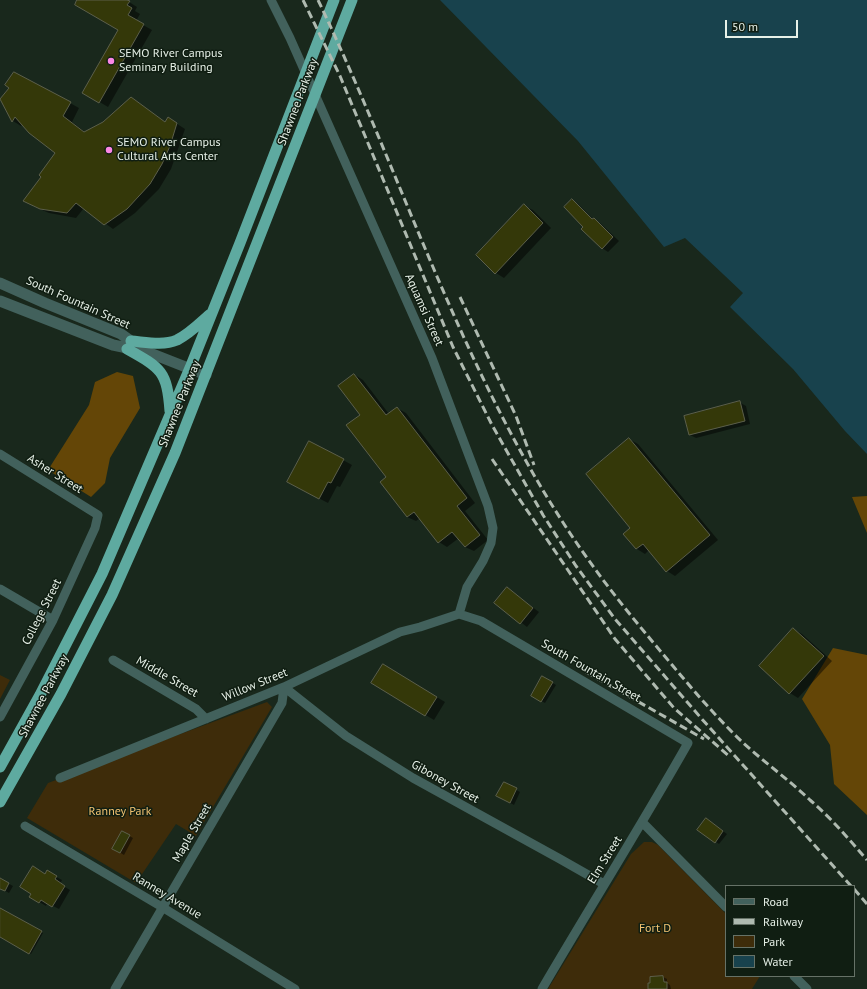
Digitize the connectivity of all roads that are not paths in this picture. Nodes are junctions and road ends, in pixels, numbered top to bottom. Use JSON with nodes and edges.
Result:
{"nodes":[{"id":1,"x":271,"y":0,"type":"edge"},
{"id":2,"x":334,"y":0,"type":"edge"},
{"id":3,"x":352,"y":0,"type":"edge"},
{"id":4,"x":0,"y":283,"type":"edge"},
{"id":5,"x":0,"y":301,"type":"edge"},
{"id":6,"x":211,"y":314,"type":"junction"},
{"id":7,"x":129,"y":345,"type":"junction"},
{"id":8,"x":190,"y":368,"type":"junction"},
{"id":9,"x":206,"y":375,"type":"junction"},
{"id":10,"x":170,"y":414,"type":"junction"},
{"id":11,"x":0,"y":454,"type":"edge"},
{"id":12,"x":98,"y":514,"type":"joint"},
{"id":13,"x":0,"y":589,"type":"edge"},
{"id":14,"x":459,"y":614,"type":"junction"},
{"id":15,"x":53,"y":620,"type":"junction"},
{"id":16,"x":113,"y":660,"type":"dead end"},
{"id":17,"x":284,"y":687,"type":"junction"},
{"id":18,"x":0,"y":717,"type":"edge"},
{"id":19,"x":206,"y":719,"type":"junction"},
{"id":20,"x":688,"y":743,"type":"joint"},
{"id":21,"x":0,"y":767,"type":"edge"},
{"id":22,"x":60,"y":778,"type":"dead end"},
{"id":23,"x":0,"y":802,"type":"edge"},
{"id":24,"x":643,"y":822,"type":"junction"},
{"id":25,"x":25,"y":826,"type":"dead end"},
{"id":26,"x":604,"y":884,"type":"junction"},
{"id":27,"x":725,"y":906,"type":"edge"},
{"id":28,"x":162,"y":907,"type":"junction"},
{"id":29,"x":795,"y":977,"type":"edge"},
{"id":30,"x":116,"y":989,"type":"edge"},
{"id":31,"x":295,"y":989,"type":"edge"},
{"id":32,"x":542,"y":989,"type":"edge"},
{"id":33,"x":807,"y":989,"type":"edge"}],
"edges":[{"from":1,"to":14,"type":"street","name":"Aquamsi Street"},
{"from":2,"to":6,"type":"highway","name":"Shawnee Parkway"},
{"from":3,"to":9,"type":"highway","name":"Shawnee Parkway"},
{"from":4,"to":7,"type":"street","name":"South Fountain Street"},
{"from":5,"to":7,"type":"street","name":"South Fountain Street"},
{"from":6,"to":7,"type":"highway"},
{"from":6,"to":8,"type":"highway","name":"Shawnee Parkway"},
{"from":7,"to":8,"type":"street","name":"South Fountain Street"},
{"from":7,"to":10,"type":"highway"},
{"from":8,"to":9,"type":"street","name":"South Fountain Street"},
{"from":8,"to":10,"type":"highway","name":"Shawnee Parkway"},
{"from":9,"to":23,"type":"highway","name":"Shawnee Parkway"},
{"from":10,"to":21,"type":"highway","name":"Shawnee Parkway"},
{"from":11,"to":12,"type":"street","name":"Asher Street"},
{"from":12,"to":15,"type":"street","name":"College Street"},
{"from":13,"to":15,"type":"street"},
{"from":14,"to":17,"type":"street","name":"Willow Street"},
{"from":14,"to":20,"type":"street","name":"South Fountain Street"},
{"from":15,"to":18,"type":"street","name":"College Street"},
{"from":16,"to":19,"type":"street","name":"Middle Street"},
{"from":17,"to":19,"type":"street","name":"Willow Street"},
{"from":17,"to":26,"type":"street","name":"Giboney Street"},
{"from":17,"to":28,"type":"street","name":"Maple Street"},
{"from":19,"to":22,"type":"street","name":"Willow Street"},
{"from":20,"to":24,"type":"street","name":"Elm Street"},
{"from":24,"to":26,"type":"street","name":"Elm Street"},
{"from":24,"to":27,"type":"street"},
{"from":25,"to":28,"type":"street","name":"Ranney Avenue"},
{"from":26,"to":32,"type":"street","name":"Elm Street"},
{"from":28,"to":30,"type":"street","name":"Maple Street"},
{"from":28,"to":31,"type":"street","name":"Ranney Avenue"},
{"from":29,"to":33,"type":"street"}]}
